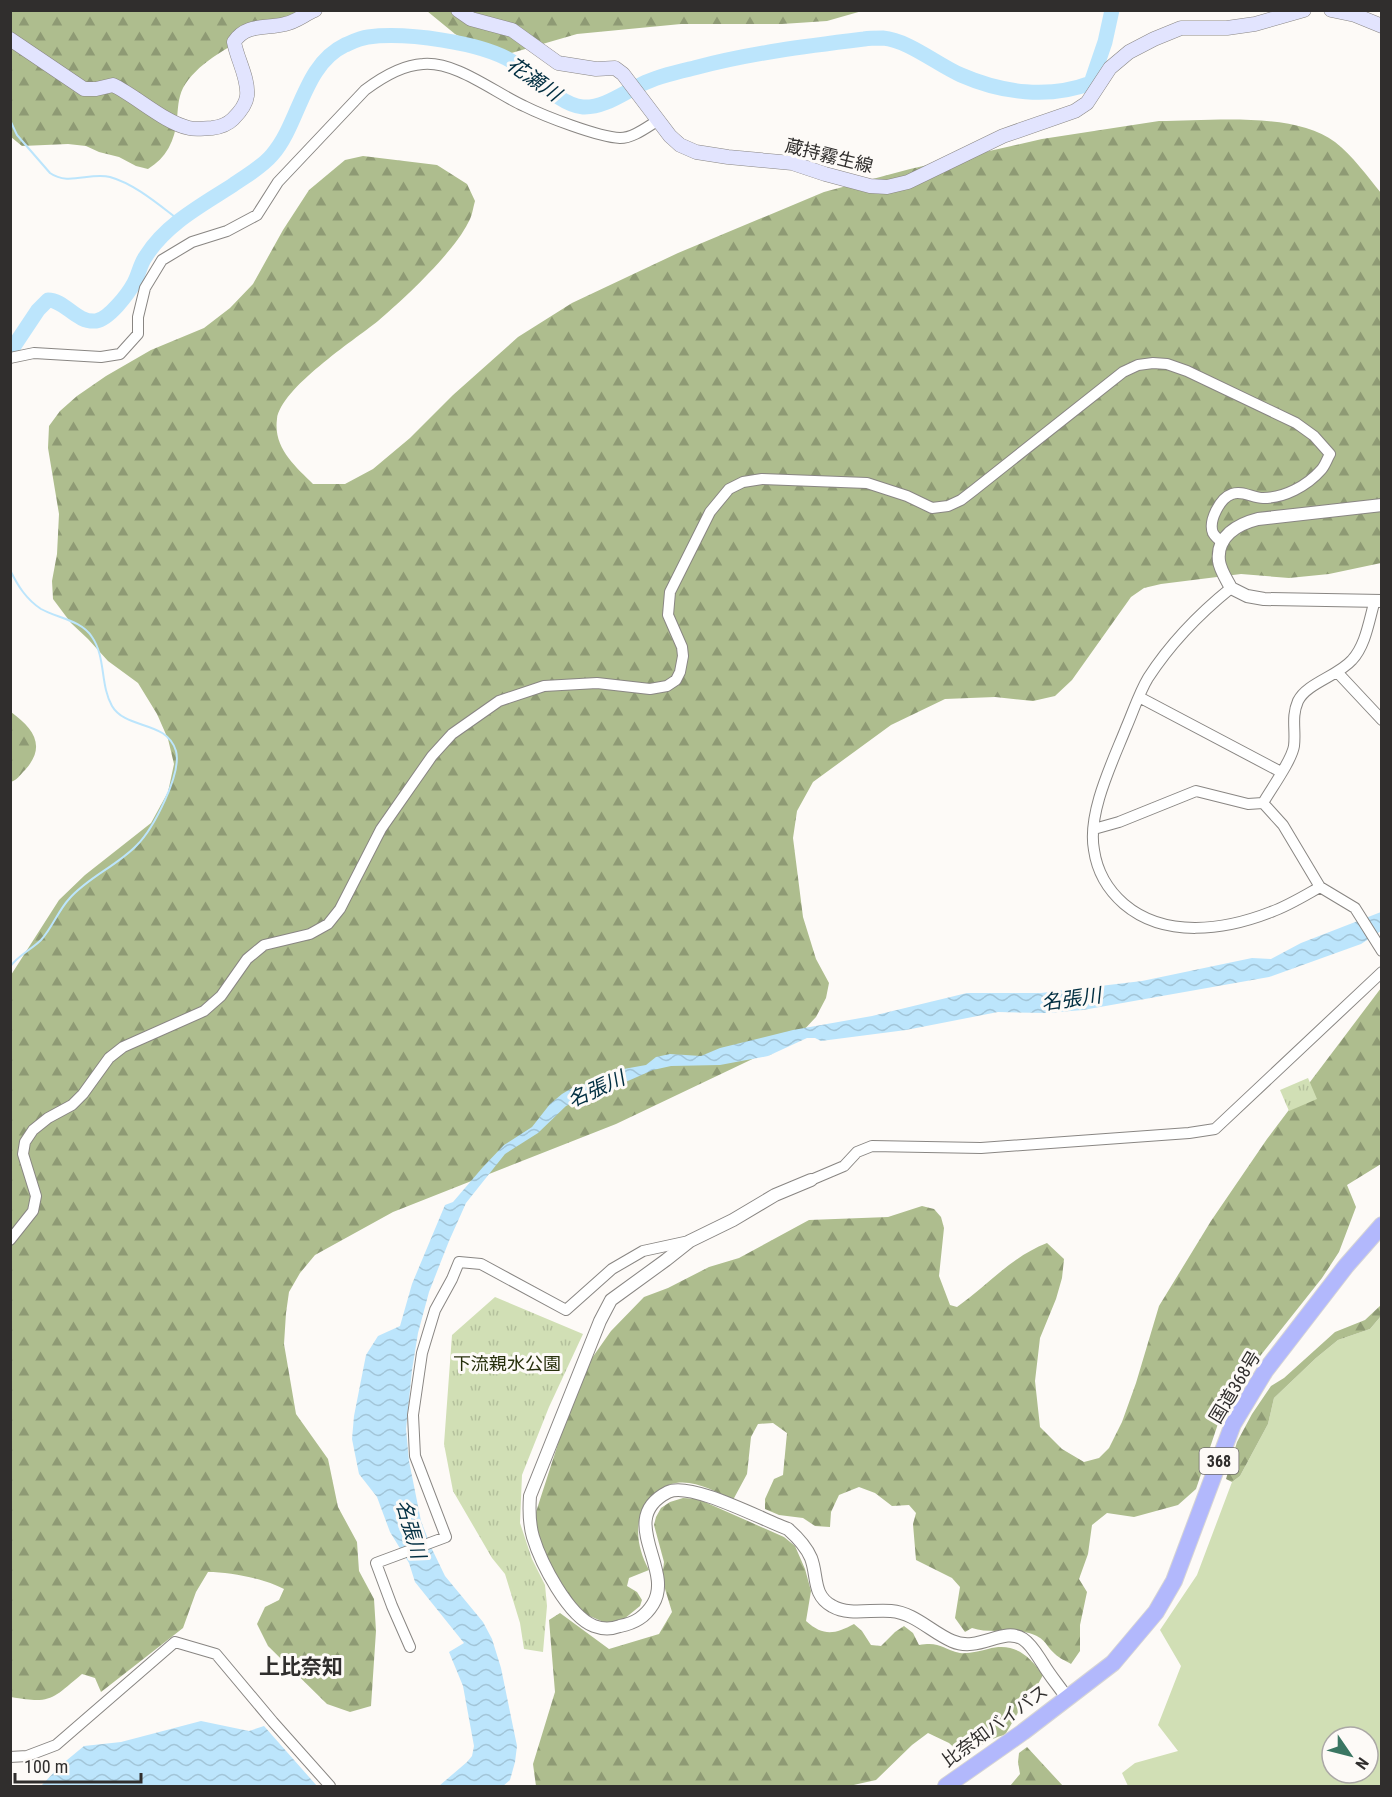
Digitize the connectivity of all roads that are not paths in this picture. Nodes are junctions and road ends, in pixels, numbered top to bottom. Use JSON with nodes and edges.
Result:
{"nodes":[{"id":1,"x":315,"y":10,"type":"edge"},
{"id":2,"x":458,"y":10,"type":"edge"},
{"id":3,"x":1304,"y":10,"type":"edge"},
{"id":4,"x":1331,"y":10,"type":"edge"},
{"id":5,"x":1382,"y":26,"type":"edge"},
{"id":6,"x":10,"y":39,"type":"edge"},
{"id":7,"x":657,"y":121,"type":"junction"},
{"id":8,"x":14,"y":358,"type":"edge"},
{"id":9,"x":1382,"y":505,"type":"edge"},
{"id":10,"x":1223,"y":543,"type":"junction"},
{"id":11,"x":1231,"y":588,"type":"junction"},
{"id":12,"x":1378,"y":601,"type":"edge"},
{"id":13,"x":1338,"y":673,"type":"junction"},
{"id":14,"x":1139,"y":698,"type":"junction"},
{"id":15,"x":1382,"y":720,"type":"edge"},
{"id":16,"x":1281,"y":772,"type":"junction"},
{"id":17,"x":1263,"y":802,"type":"junction"},
{"id":18,"x":1094,"y":829,"type":"junction"},
{"id":19,"x":1320,"y":887,"type":"junction"},
{"id":20,"x":1382,"y":951,"type":"edge"},
{"id":21,"x":1382,"y":972,"type":"edge"},
{"id":22,"x":811,"y":1180,"type":"joint"},
{"id":23,"x":1382,"y":1225,"type":"edge"},
{"id":24,"x":10,"y":1240,"type":"edge"},
{"id":25,"x":690,"y":1240,"type":"junction"},
{"id":26,"x":410,"y":1647,"type":"dead end"},
{"id":27,"x":1067,"y":1698,"type":"junction"},
{"id":28,"x":10,"y":1757,"type":"edge"},
{"id":29,"x":330,"y":1786,"type":"edge"},
{"id":30,"x":946,"y":1786,"type":"edge"}],
"edges":[{"from":1,"to":6,"type":"main road"},
{"from":2,"to":7,"type":"main road","name":"蔵持霧生線"},
{"from":3,"to":7,"type":"main road","name":"蔵持霧生線"},
{"from":4,"to":5,"type":"main road"},
{"from":7,"to":8,"type":"street"},
{"from":9,"to":10,"type":"street"},
{"from":10,"to":11,"type":"street"},
{"from":10,"to":24,"type":"street"},
{"from":11,"to":12,"type":"street"},
{"from":11,"to":14,"type":"street"},
{"from":12,"to":13,"type":"street"},
{"from":13,"to":15,"type":"street"},
{"from":13,"to":16,"type":"street"},
{"from":14,"to":16,"type":"street"},
{"from":14,"to":18,"type":"street"},
{"from":16,"to":17,"type":"street"},
{"from":17,"to":18,"type":"street"},
{"from":17,"to":19,"type":"street"},
{"from":18,"to":19,"type":"street"},
{"from":19,"to":20,"type":"street"},
{"from":21,"to":22,"type":"street"},
{"from":22,"to":25,"type":"street"},
{"from":23,"to":27,"type":"highway","name":"国道368号","number":"368"},
{"from":25,"to":26,"type":"street"},
{"from":25,"to":27,"type":"street"},
{"from":27,"to":30,"type":"highway","name":"比奈知バイパス","number":"368"},
{"from":28,"to":29,"type":"street"}]}
